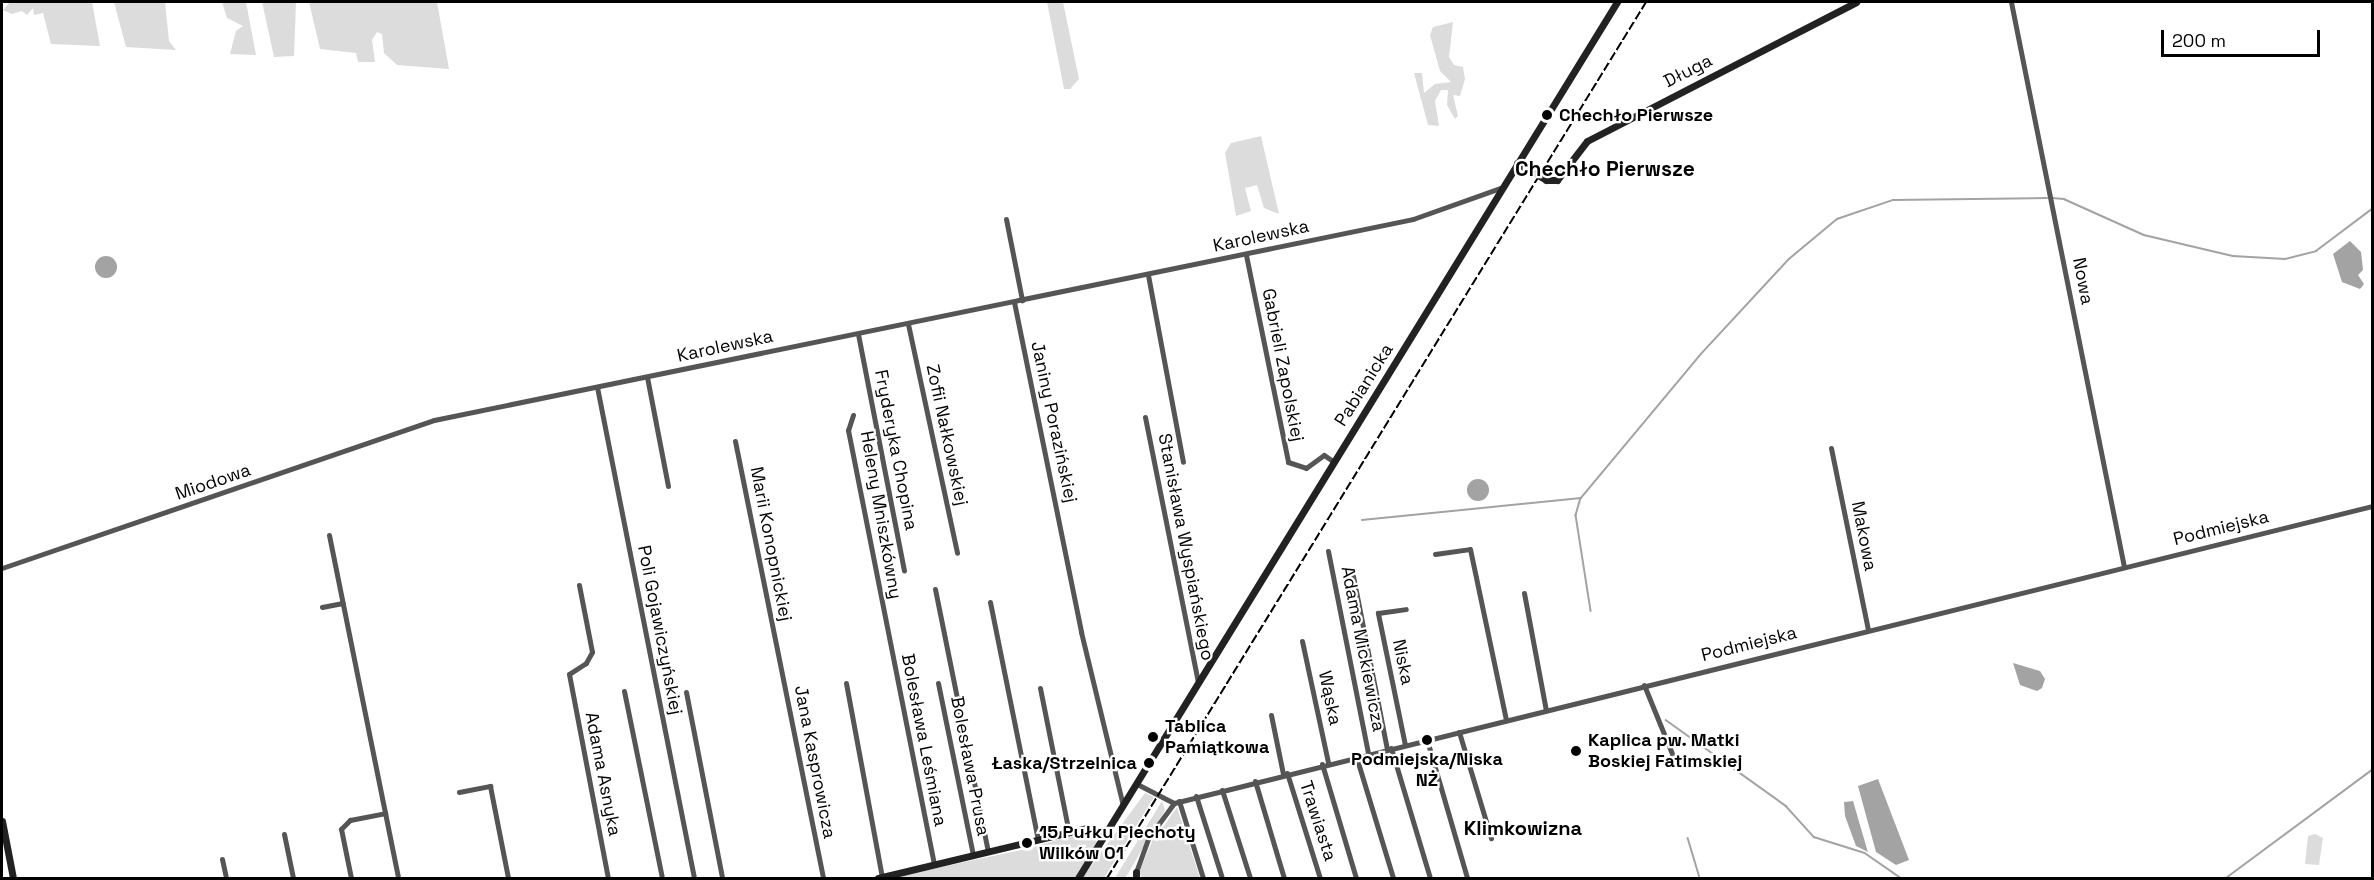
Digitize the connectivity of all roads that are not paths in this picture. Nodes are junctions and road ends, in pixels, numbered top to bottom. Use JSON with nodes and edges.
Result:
{"nodes":[{"id":1,"x":1617,"y":2,"type":"edge"},
{"id":2,"x":1856,"y":2,"type":"edge"},
{"id":3,"x":2012,"y":2,"type":"edge"},
{"id":4,"x":1517,"y":163,"type":"junction"},
{"id":5,"x":1503,"y":187,"type":"junction"},
{"id":6,"x":1006,"y":219,"type":"dead end"},
{"id":7,"x":1245,"y":255,"type":"junction"},
{"id":8,"x":1148,"y":275,"type":"junction"},
{"id":9,"x":1022,"y":300,"type":"junction"},
{"id":10,"x":1014,"y":302,"type":"junction"},
{"id":11,"x":908,"y":324,"type":"junction"},
{"id":12,"x":858,"y":334,"type":"junction"},
{"id":13,"x":647,"y":377,"type":"junction"},
{"id":14,"x":597,"y":387,"type":"junction"},
{"id":15,"x":853,"y":415,"type":"dead end"},
{"id":16,"x":1145,"y":417,"type":"dead end"},
{"id":17,"x":434,"y":420,"type":"joint"},
{"id":18,"x":735,"y":441,"type":"dead end"},
{"id":19,"x":1831,"y":448,"type":"dead end"},
{"id":20,"x":1184,"y":462,"type":"dead end"},
{"id":21,"x":1334,"y":462,"type":"junction"},
{"id":22,"x":669,"y":486,"type":"dead end"},
{"id":23,"x":2373,"y":506,"type":"edge"},
{"id":24,"x":329,"y":535,"type":"dead end"},
{"id":25,"x":1328,"y":551,"type":"dead end"},
{"id":26,"x":957,"y":553,"type":"dead end"},
{"id":27,"x":1435,"y":555,"type":"dead end"},
{"id":28,"x":2124,"y":567,"type":"junction"},
{"id":29,"x":2,"y":568,"type":"edge"},
{"id":30,"x":904,"y":571,"type":"dead end"},
{"id":31,"x":1353,"y":576,"type":"dead end"},
{"id":32,"x":579,"y":585,"type":"dead end"},
{"id":33,"x":935,"y":589,"type":"dead end"},
{"id":34,"x":1524,"y":593,"type":"dead end"},
{"id":35,"x":990,"y":602,"type":"dead end"},
{"id":36,"x":343,"y":603,"type":"junction"},
{"id":37,"x":322,"y":607,"type":"dead end"},
{"id":38,"x":1406,"y":609,"type":"dead end"},
{"id":39,"x":885,"y":621,"type":"joint"},
{"id":40,"x":1868,"y":630,"type":"junction"},
{"id":41,"x":1302,"y":641,"type":"dead end"},
{"id":42,"x":778,"y":652,"type":"joint"},
{"id":43,"x":938,"y":682,"type":"dead end"},
{"id":44,"x":846,"y":683,"type":"dead end"},
{"id":45,"x":1198,"y":683,"type":"junction"},
{"id":46,"x":1644,"y":685,"type":"junction"},
{"id":47,"x":1040,"y":688,"type":"dead end"},
{"id":48,"x":624,"y":691,"type":"dead end"},
{"id":49,"x":686,"y":692,"type":"dead end"},
{"id":50,"x":1546,"y":710,"type":"junction"},
{"id":51,"x":1271,"y":715,"type":"dead end"},
{"id":52,"x":1506,"y":720,"type":"junction"},
{"id":53,"x":1459,"y":732,"type":"junction"},
{"id":54,"x":1427,"y":740,"type":"junction"},
{"id":55,"x":1405,"y":745,"type":"junction"},
{"id":56,"x":1389,"y":748,"type":"junction"},
{"id":57,"x":1368,"y":753,"type":"junction"},
{"id":58,"x":1356,"y":756,"type":"junction"},
{"id":59,"x":1673,"y":756,"type":"dead end"},
{"id":60,"x":1325,"y":763,"type":"junction"},
{"id":61,"x":1285,"y":773,"type":"junction"},
{"id":62,"x":1255,"y":781,"type":"junction"},
{"id":63,"x":1137,"y":784,"type":"junction"},
{"id":64,"x":1222,"y":790,"type":"junction"},
{"id":65,"x":459,"y":792,"type":"dead end"},
{"id":66,"x":1196,"y":796,"type":"junction"},
{"id":67,"x":1177,"y":802,"type":"junction"},
{"id":68,"x":1123,"y":806,"type":"junction"},
{"id":69,"x":385,"y":813,"type":"junction"},
{"id":70,"x":2,"y":821,"type":"edge"},
{"id":71,"x":1069,"y":833,"type":"junction"},
{"id":72,"x":284,"y":834,"type":"dead end"},
{"id":73,"x":1105,"y":836,"type":"junction"},
{"id":74,"x":1491,"y":838,"type":"dead end"},
{"id":75,"x":1038,"y":840,"type":"junction"},
{"id":76,"x":988,"y":852,"type":"junction"},
{"id":77,"x":973,"y":855,"type":"junction"},
{"id":78,"x":222,"y":859,"type":"dead end"},
{"id":79,"x":934,"y":865,"type":"junction"},
{"id":80,"x":1136,"y":875,"type":"edge"},
{"id":81,"x":880,"y":878,"type":"edge"},
{"id":82,"x":13,"y":879,"type":"edge"},
{"id":83,"x":226,"y":879,"type":"edge"},
{"id":84,"x":292,"y":879,"type":"edge"},
{"id":85,"x":351,"y":879,"type":"edge"},
{"id":86,"x":399,"y":879,"type":"edge"},
{"id":87,"x":508,"y":879,"type":"edge"},
{"id":88,"x":608,"y":879,"type":"edge"},
{"id":89,"x":662,"y":879,"type":"edge"},
{"id":90,"x":694,"y":879,"type":"edge"},
{"id":91,"x":722,"y":879,"type":"edge"},
{"id":92,"x":823,"y":879,"type":"edge"},
{"id":93,"x":1078,"y":879,"type":"edge"},
{"id":94,"x":1203,"y":879,"type":"edge"},
{"id":95,"x":1222,"y":879,"type":"edge"},
{"id":96,"x":1250,"y":879,"type":"edge"},
{"id":97,"x":1284,"y":879,"type":"edge"},
{"id":98,"x":1320,"y":879,"type":"edge"},
{"id":99,"x":1356,"y":879,"type":"edge"},
{"id":100,"x":1393,"y":879,"type":"edge"},
{"id":101,"x":1430,"y":879,"type":"edge"},
{"id":102,"x":1467,"y":879,"type":"edge"}],
"edges":[{"from":1,"to":4,"type":"main road","name":"Pabianicka"},
{"from":2,"to":4,"type":"main road","name":"Długa"},
{"from":3,"to":28,"type":"street","name":"Nowa"},
{"from":4,"to":5,"type":"main road","name":"Pabianicka"},
{"from":5,"to":7,"type":"street","name":"Karolewska"},
{"from":5,"to":21,"type":"main road","name":"Pabianicka"},
{"from":6,"to":9,"type":"street"},
{"from":7,"to":8,"type":"street","name":"Karolewska"},
{"from":7,"to":21,"type":"street","name":"Gabrieli Zapolskiej"},
{"from":8,"to":9,"type":"street","name":"Karolewska"},
{"from":8,"to":20,"type":"street"},
{"from":9,"to":10,"type":"street","name":"Karolewska"},
{"from":10,"to":11,"type":"street","name":"Karolewska"},
{"from":10,"to":68,"type":"street","name":"Janiny Porazińskiej"},
{"from":11,"to":12,"type":"street","name":"Karolewska"},
{"from":11,"to":26,"type":"street","name":"Zofii Nałkowskiej"},
{"from":12,"to":13,"type":"street","name":"Karolewska"},
{"from":12,"to":30,"type":"street","name":"Fryderyka Chopina"},
{"from":13,"to":14,"type":"street","name":"Karolewska"},
{"from":13,"to":22,"type":"street"},
{"from":14,"to":17,"type":"street","name":"Karolewska"},
{"from":14,"to":90,"type":"street","name":"Poli Gojawiczyńskiej"},
{"from":15,"to":39,"type":"street","name":"Heleny Mniszkówny"},
{"from":16,"to":45,"type":"street","name":"Stanisława Wyspiańskiego"},
{"from":17,"to":29,"type":"street","name":"Miodowa"},
{"from":18,"to":42,"type":"street","name":"Marii Konopnickiej"},
{"from":19,"to":40,"type":"street","name":"Makowa"},
{"from":21,"to":45,"type":"main road","name":"Pabianicka"},
{"from":23,"to":28,"type":"street","name":"Podmiejska"},
{"from":24,"to":36,"type":"street"},
{"from":25,"to":57,"type":"street","name":"Adama Mickiewicza"},
{"from":27,"to":52,"type":"street"},
{"from":28,"to":40,"type":"street","name":"Podmiejska"},
{"from":31,"to":56,"type":"street"},
{"from":32,"to":88,"type":"street","name":"Adama Asnyka"},
{"from":33,"to":76,"type":"street"},
{"from":34,"to":50,"type":"street"},
{"from":35,"to":75,"type":"street"},
{"from":36,"to":37,"type":"street"},
{"from":36,"to":69,"type":"street"},
{"from":38,"to":55,"type":"street","name":"Niska"},
{"from":39,"to":79,"type":"street","name":"Bolesława Leśmiana"},
{"from":40,"to":46,"type":"street","name":"Podmiejska"},
{"from":41,"to":60,"type":"street","name":"Wąska"},
{"from":42,"to":92,"type":"street","name":"Jana Kasprowicza"},
{"from":43,"to":77,"type":"street","name":"Bolesława Prusa"},
{"from":44,"to":81,"type":"street"},
{"from":45,"to":63,"type":"main road","name":"Pabianicka"},
{"from":46,"to":50,"type":"street","name":"Podmiejska"},
{"from":46,"to":59,"type":"street"},
{"from":47,"to":71,"type":"street"},
{"from":48,"to":89,"type":"street"},
{"from":49,"to":91,"type":"street"},
{"from":50,"to":52,"type":"street","name":"Podmiejska"},
{"from":51,"to":61,"type":"street","name":"Trawiasta"},
{"from":52,"to":53,"type":"street","name":"Podmiejska"},
{"from":53,"to":54,"type":"street","name":"Podmiejska"},
{"from":53,"to":74,"type":"street"},
{"from":54,"to":55,"type":"street","name":"Podmiejska"},
{"from":54,"to":102,"type":"street"},
{"from":55,"to":56,"type":"street","name":"Podmiejska"},
{"from":56,"to":57,"type":"street","name":"Podmiejska"},
{"from":56,"to":101,"type":"street"},
{"from":57,"to":58,"type":"street","name":"Podmiejska"},
{"from":58,"to":60,"type":"street","name":"Podmiejska"},
{"from":58,"to":100,"type":"street"},
{"from":60,"to":61,"type":"street","name":"Podmiejska"},
{"from":60,"to":99,"type":"street","name":"Wąska"},
{"from":61,"to":62,"type":"street","name":"Podmiejska"},
{"from":61,"to":98,"type":"street","name":"Trawiasta"},
{"from":62,"to":64,"type":"street","name":"Podmiejska"},
{"from":62,"to":97,"type":"street"},
{"from":63,"to":67,"type":"street"},
{"from":63,"to":68,"type":"main road","name":"Pabianicka"},
{"from":64,"to":66,"type":"street","name":"Podmiejska"},
{"from":64,"to":96,"type":"street"},
{"from":65,"to":87,"type":"street"},
{"from":66,"to":67,"type":"street","name":"Podmiejska"},
{"from":66,"to":95,"type":"street"},
{"from":67,"to":80,"type":"street"},
{"from":67,"to":94,"type":"street"},
{"from":68,"to":73,"type":"main road","name":"Pabianicka"},
{"from":69,"to":85,"type":"street"},
{"from":69,"to":86,"type":"street"},
{"from":70,"to":82,"type":"main road"},
{"from":71,"to":73,"type":"main road"},
{"from":71,"to":75,"type":"main road"},
{"from":72,"to":84,"type":"street"},
{"from":73,"to":93,"type":"main road","name":"Pabianicka"},
{"from":75,"to":76,"type":"main road"},
{"from":76,"to":77,"type":"main road"},
{"from":77,"to":79,"type":"main road"},
{"from":78,"to":83,"type":"street"},
{"from":79,"to":81,"type":"main road"}]}
